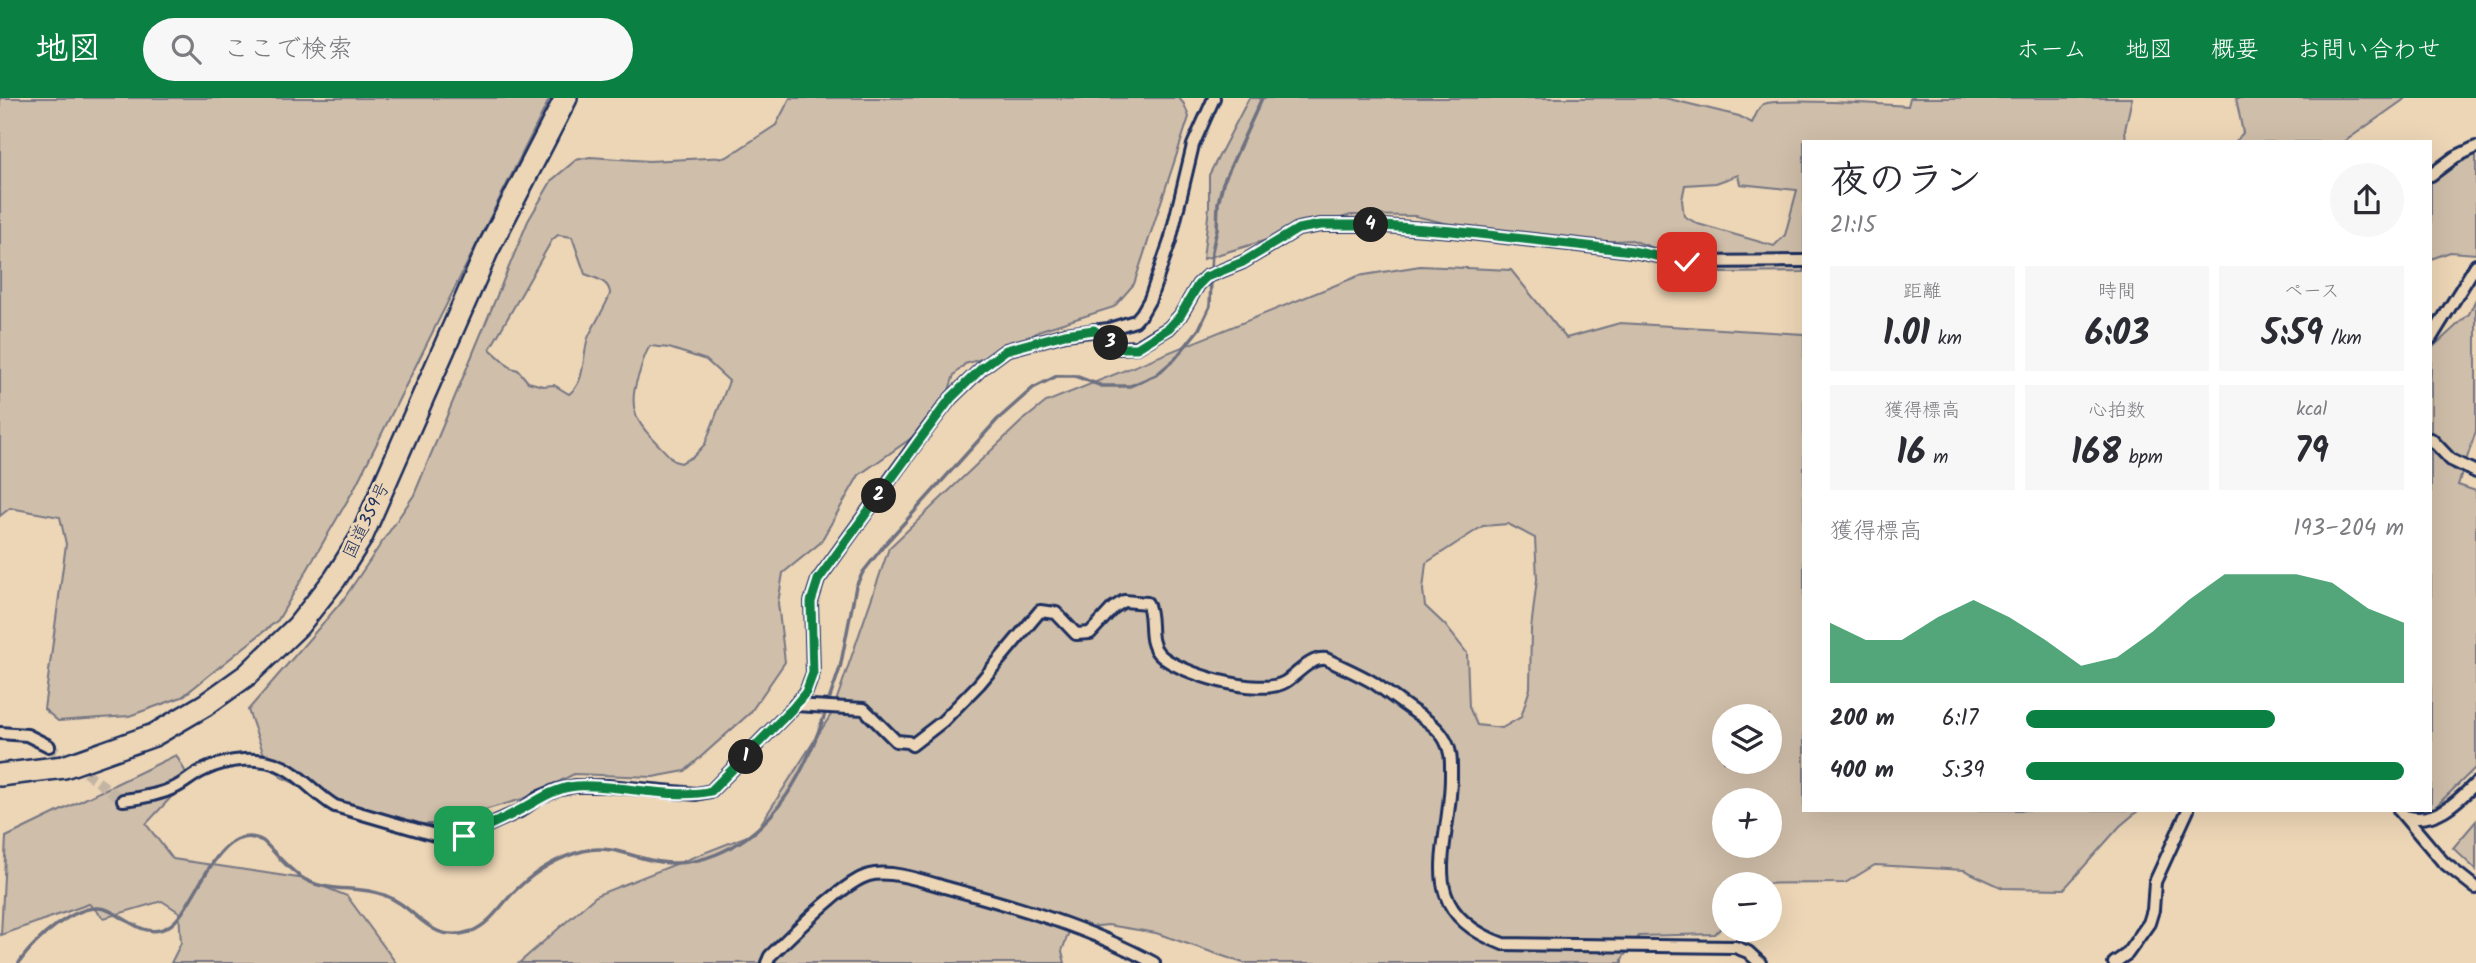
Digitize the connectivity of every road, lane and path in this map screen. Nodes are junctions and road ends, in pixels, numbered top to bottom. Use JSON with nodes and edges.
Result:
{"nodes":[{"id":1,"x":566,"y":98,"type":"edge"},
{"id":2,"x":1214,"y":98,"type":"edge"},
{"id":3,"x":2476,"y":147,"type":"edge"},
{"id":4,"x":2432,"y":174,"type":"edge"},
{"id":5,"x":1802,"y":261,"type":"edge"},
{"id":6,"x":2476,"y":265,"type":"edge"},
{"id":7,"x":1094,"y":330,"type":"junction"},
{"id":8,"x":2432,"y":336,"type":"edge"},
{"id":9,"x":2432,"y":440,"type":"edge"},
{"id":10,"x":2476,"y":472,"type":"edge"},
{"id":11,"x":795,"y":705,"type":"junction"},
{"id":12,"x":0,"y":733,"type":"edge"},
{"id":13,"x":49,"y":746,"type":"tunnel mouth"},
{"id":14,"x":0,"y":775,"type":"edge"},
{"id":15,"x":2476,"y":783,"type":"edge"},
{"id":16,"x":123,"y":800,"type":"dead end"},
{"id":17,"x":2187,"y":812,"type":"edge"},
{"id":18,"x":2402,"y":813,"type":"edge"},
{"id":19,"x":2476,"y":888,"type":"edge"},
{"id":20,"x":767,"y":963,"type":"edge"},
{"id":21,"x":1154,"y":963,"type":"edge"},
{"id":22,"x":1760,"y":963,"type":"edge"},
{"id":23,"x":2114,"y":963,"type":"edge"}],
"edges":[{"from":1,"to":14,"type":"highway","name":"国道359号"},
{"from":2,"to":7,"type":"street"},
{"from":3,"to":4,"type":"street"},
{"from":5,"to":7,"type":"street"},
{"from":6,"to":8,"type":"street"},
{"from":7,"to":11,"type":"street"},
{"from":9,"to":10,"type":"street"},
{"from":11,"to":16,"type":"street"},
{"from":11,"to":22,"type":"street"},
{"from":12,"to":13,"type":"street"},
{"from":15,"to":18,"type":"street"},
{"from":17,"to":23,"type":"street"},
{"from":18,"to":19,"type":"street"},
{"from":20,"to":21,"type":"street"}]}
